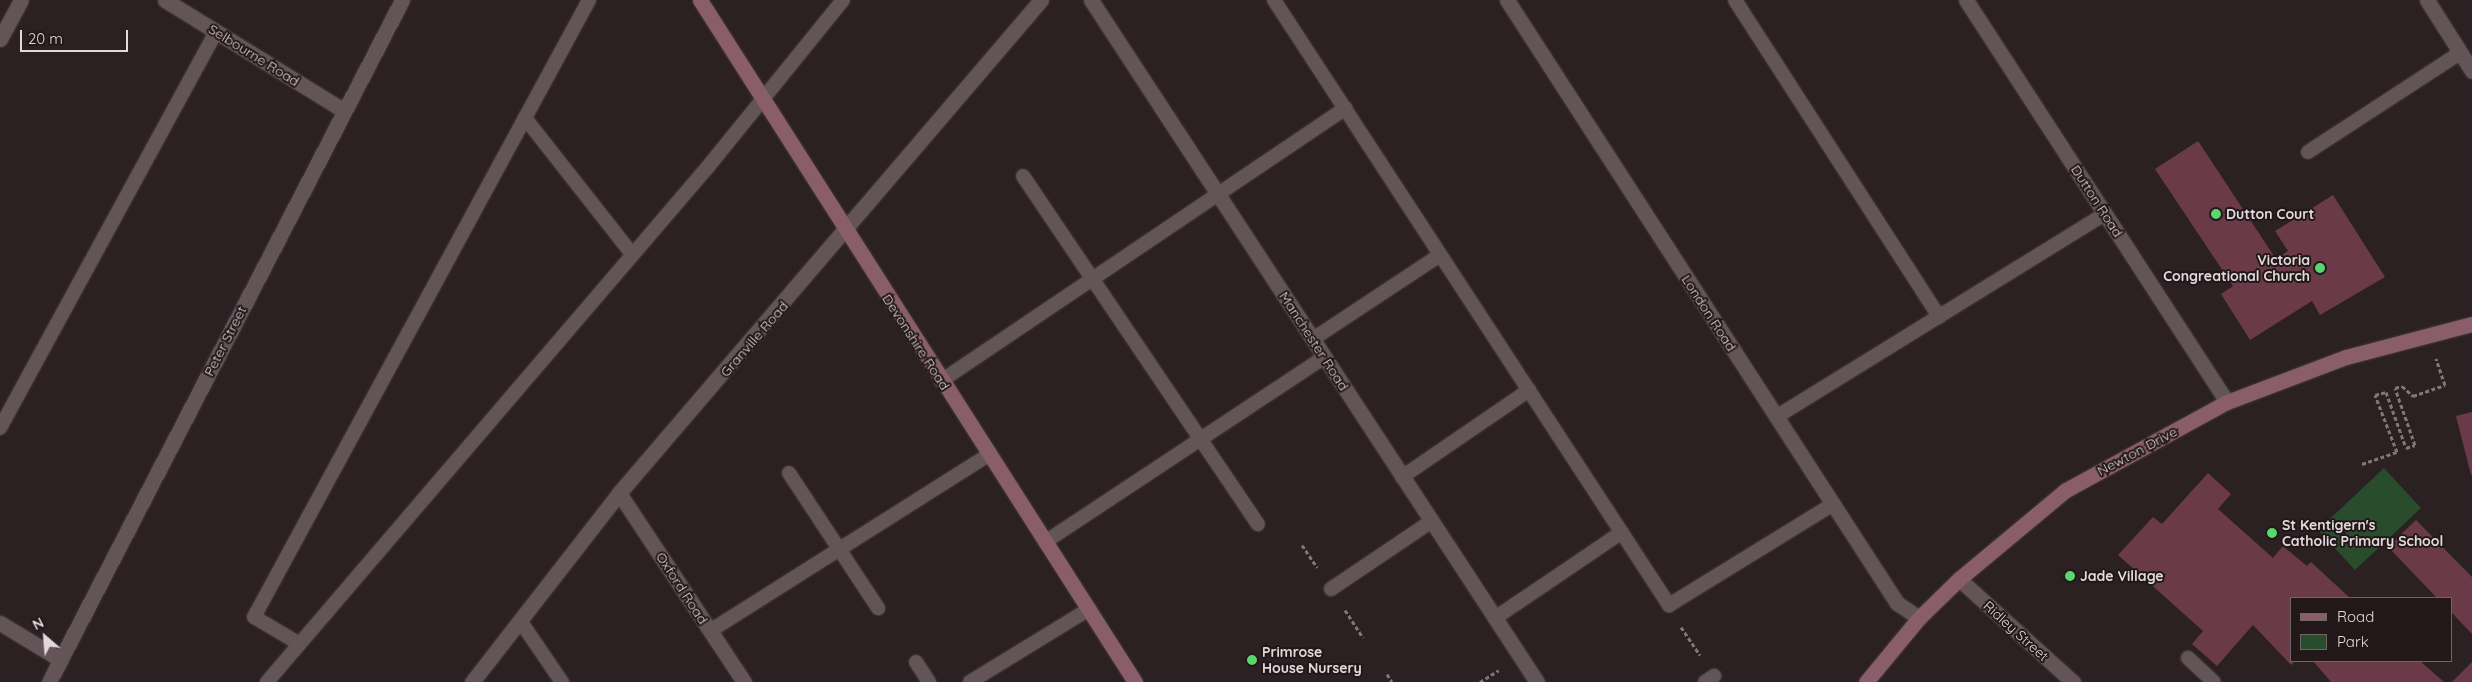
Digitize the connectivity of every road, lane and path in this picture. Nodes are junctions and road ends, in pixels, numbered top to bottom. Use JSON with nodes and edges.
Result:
{"nodes":[{"id":1,"x":21,"y":0,"type":"edge"},
{"id":2,"x":165,"y":0,"type":"edge"},
{"id":3,"x":402,"y":0,"type":"edge"},
{"id":4,"x":589,"y":0,"type":"edge"},
{"id":5,"x":700,"y":0,"type":"edge"},
{"id":6,"x":843,"y":0,"type":"edge"},
{"id":7,"x":1041,"y":0,"type":"edge"},
{"id":8,"x":1091,"y":0,"type":"edge"},
{"id":9,"x":1274,"y":0,"type":"edge"},
{"id":10,"x":1506,"y":0,"type":"edge"},
{"id":11,"x":1735,"y":0,"type":"edge"},
{"id":12,"x":1966,"y":0,"type":"edge"},
{"id":13,"x":2427,"y":0,"type":"edge"},
{"id":14,"x":216,"y":32,"type":"junction"},
{"id":15,"x":0,"y":39,"type":"edge"},
{"id":16,"x":2460,"y":53,"type":"junction"},
{"id":17,"x":2472,"y":71,"type":"edge"},
{"id":18,"x":764,"y":100,"type":"junction"},
{"id":19,"x":1346,"y":108,"type":"junction"},
{"id":20,"x":343,"y":110,"type":"junction"},
{"id":21,"x":525,"y":118,"type":"junction"},
{"id":22,"x":2308,"y":152,"type":"dead end"},
{"id":23,"x":1023,"y":176,"type":"dead end"},
{"id":24,"x":1219,"y":196,"type":"junction"},
{"id":25,"x":2105,"y":214,"type":"junction"},
{"id":26,"x":846,"y":232,"type":"junction"},
{"id":27,"x":632,"y":254,"type":"junction"},
{"id":28,"x":1440,"y":255,"type":"junction"},
{"id":29,"x":1093,"y":279,"type":"junction"},
{"id":30,"x":1939,"y":317,"type":"junction"},
{"id":31,"x":2472,"y":324,"type":"edge"},
{"id":32,"x":1312,"y":339,"type":"junction"},
{"id":33,"x":1324,"y":357,"type":"junction"},
{"id":34,"x":941,"y":380,"type":"junction"},
{"id":35,"x":2445,"y":385,"type":"dead end"},
{"id":36,"x":1529,"y":390,"type":"junction"},
{"id":37,"x":2227,"y":402,"type":"junction"},
{"id":38,"x":1776,"y":417,"type":"junction"},
{"id":39,"x":0,"y":428,"type":"edge"},
{"id":40,"x":1200,"y":439,"type":"junction"},
{"id":41,"x":988,"y":454,"type":"junction"},
{"id":42,"x":2362,"y":464,"type":"dead end"},
{"id":43,"x":789,"y":473,"type":"dead end"},
{"id":44,"x":1402,"y":476,"type":"junction"},
{"id":45,"x":619,"y":493,"type":"junction"},
{"id":46,"x":1833,"y":504,"type":"junction"},
{"id":47,"x":1432,"y":521,"type":"junction"},
{"id":48,"x":1258,"y":524,"type":"dead end"},
{"id":49,"x":1622,"y":532,"type":"junction"},
{"id":50,"x":1045,"y":542,"type":"junction"},
{"id":51,"x":839,"y":549,"type":"junction"},
{"id":52,"x":1959,"y":580,"type":"junction"},
{"id":53,"x":1331,"y":589,"type":"joint"},
{"id":54,"x":878,"y":608,"type":"dead end"},
{"id":55,"x":1089,"y":609,"type":"junction"},
{"id":56,"x":1495,"y":618,"type":"junction"},
{"id":57,"x":1919,"y":618,"type":"junction"},
{"id":58,"x":521,"y":622,"type":"junction"},
{"id":59,"x":0,"y":623,"type":"edge"},
{"id":60,"x":1680,"y":626,"type":"dead end"},
{"id":61,"x":710,"y":631,"type":"junction"},
{"id":62,"x":1363,"y":638,"type":"dead end"},
{"id":63,"x":298,"y":643,"type":"junction"},
{"id":64,"x":2188,"y":658,"type":"dead end"},
{"id":65,"x":61,"y":660,"type":"junction"},
{"id":66,"x":916,"y":662,"type":"dead end"},
{"id":67,"x":1387,"y":674,"type":"dead end"},
{"id":68,"x":1709,"y":679,"type":"edge"},
{"id":69,"x":49,"y":682,"type":"edge"},
{"id":70,"x":267,"y":682,"type":"edge"},
{"id":71,"x":472,"y":682,"type":"edge"},
{"id":72,"x":562,"y":682,"type":"edge"},
{"id":73,"x":744,"y":682,"type":"edge"},
{"id":74,"x":929,"y":682,"type":"edge"},
{"id":75,"x":970,"y":682,"type":"edge"},
{"id":76,"x":1135,"y":682,"type":"edge"},
{"id":77,"x":1392,"y":682,"type":"edge"},
{"id":78,"x":1537,"y":682,"type":"edge"},
{"id":79,"x":1866,"y":682,"type":"edge"},
{"id":80,"x":2073,"y":682,"type":"edge"},
{"id":81,"x":2214,"y":682,"type":"edge"}],
"edges":[{"from":1,"to":15,"type":"street"},
{"from":2,"to":14,"type":"street","name":"Selbourne Road"},
{"from":3,"to":20,"type":"street","name":"Peter Street"},
{"from":4,"to":21,"type":"lane"},
{"from":5,"to":18,"type":"main road","name":"Devonshire Road"},
{"from":6,"to":18,"type":"lane"},
{"from":7,"to":26,"type":"street","name":"Granville Road"},
{"from":8,"to":24,"type":"street","name":"Manchester Road"},
{"from":9,"to":19,"type":"lane"},
{"from":10,"to":38,"type":"street","name":"London Road"},
{"from":11,"to":30,"type":"lane"},
{"from":12,"to":25,"type":"street","name":"Dutton Road"},
{"from":13,"to":16,"type":"street"},
{"from":14,"to":20,"type":"street","name":"Selbourne Road"},
{"from":14,"to":39,"type":"lane"},
{"from":16,"to":17,"type":"street"},
{"from":16,"to":22,"type":"lane"},
{"from":18,"to":26,"type":"main road","name":"Devonshire Road"},
{"from":18,"to":27,"type":"lane"},
{"from":19,"to":24,"type":"lane"},
{"from":19,"to":28,"type":"lane"},
{"from":20,"to":65,"type":"street","name":"Peter Street"},
{"from":21,"to":27,"type":"lane"},
{"from":21,"to":63,"type":"lane"},
{"from":23,"to":29,"type":"lane"},
{"from":24,"to":29,"type":"lane"},
{"from":24,"to":32,"type":"street","name":"Manchester Road"},
{"from":25,"to":30,"type":"lane"},
{"from":25,"to":37,"type":"street","name":"Dutton Road"},
{"from":26,"to":34,"type":"main road","name":"Devonshire Road"},
{"from":26,"to":45,"type":"street","name":"Granville Road"},
{"from":27,"to":63,"type":"lane"},
{"from":28,"to":32,"type":"lane"},
{"from":28,"to":36,"type":"lane"},
{"from":29,"to":34,"type":"lane"},
{"from":29,"to":40,"type":"lane"},
{"from":30,"to":38,"type":"lane"},
{"from":31,"to":37,"type":"main road","name":"Newton Drive"},
{"from":32,"to":33,"type":"street","name":"Manchester Road"},
{"from":33,"to":40,"type":"lane"},
{"from":33,"to":44,"type":"street","name":"Manchester Road"},
{"from":34,"to":41,"type":"main road","name":"Devonshire Road"},
{"from":35,"to":42,"type":"path"},
{"from":36,"to":44,"type":"lane"},
{"from":36,"to":49,"type":"lane"},
{"from":37,"to":52,"type":"main road","name":"Newton Drive"},
{"from":38,"to":46,"type":"street","name":"London Road"},
{"from":40,"to":48,"type":"lane"},
{"from":40,"to":50,"type":"lane"},
{"from":41,"to":50,"type":"main road","name":"Devonshire Road"},
{"from":41,"to":51,"type":"lane"},
{"from":43,"to":51,"type":"lane"},
{"from":44,"to":47,"type":"street","name":"Manchester Road"},
{"from":45,"to":58,"type":"street","name":"Granville Road"},
{"from":45,"to":61,"type":"street","name":"Oxford Road"},
{"from":46,"to":49,"type":"lane"},
{"from":46,"to":57,"type":"street","name":"London Road"},
{"from":47,"to":53,"type":"lane"},
{"from":47,"to":56,"type":"street","name":"Manchester Road"},
{"from":49,"to":56,"type":"lane"},
{"from":50,"to":55,"type":"main road","name":"Devonshire Road"},
{"from":51,"to":54,"type":"lane"},
{"from":51,"to":61,"type":"lane"},
{"from":52,"to":57,"type":"main road","name":"Newton Drive"},
{"from":52,"to":80,"type":"street","name":"Ridley Street"},
{"from":53,"to":62,"type":"path"},
{"from":55,"to":75,"type":"lane"},
{"from":55,"to":76,"type":"main road","name":"Devonshire Road"},
{"from":56,"to":78,"type":"street","name":"Manchester Road"},
{"from":57,"to":79,"type":"main road","name":"Newton Drive"},
{"from":58,"to":71,"type":"street","name":"Granville Road"},
{"from":58,"to":72,"type":"lane"},
{"from":59,"to":65,"type":"street"},
{"from":60,"to":68,"type":"path"},
{"from":61,"to":73,"type":"street","name":"Oxford Road"},
{"from":63,"to":70,"type":"lane"},
{"from":64,"to":81,"type":"lane"},
{"from":65,"to":69,"type":"street","name":"Peter Street"},
{"from":66,"to":74,"type":"lane"},
{"from":67,"to":77,"type":"path"}]}
